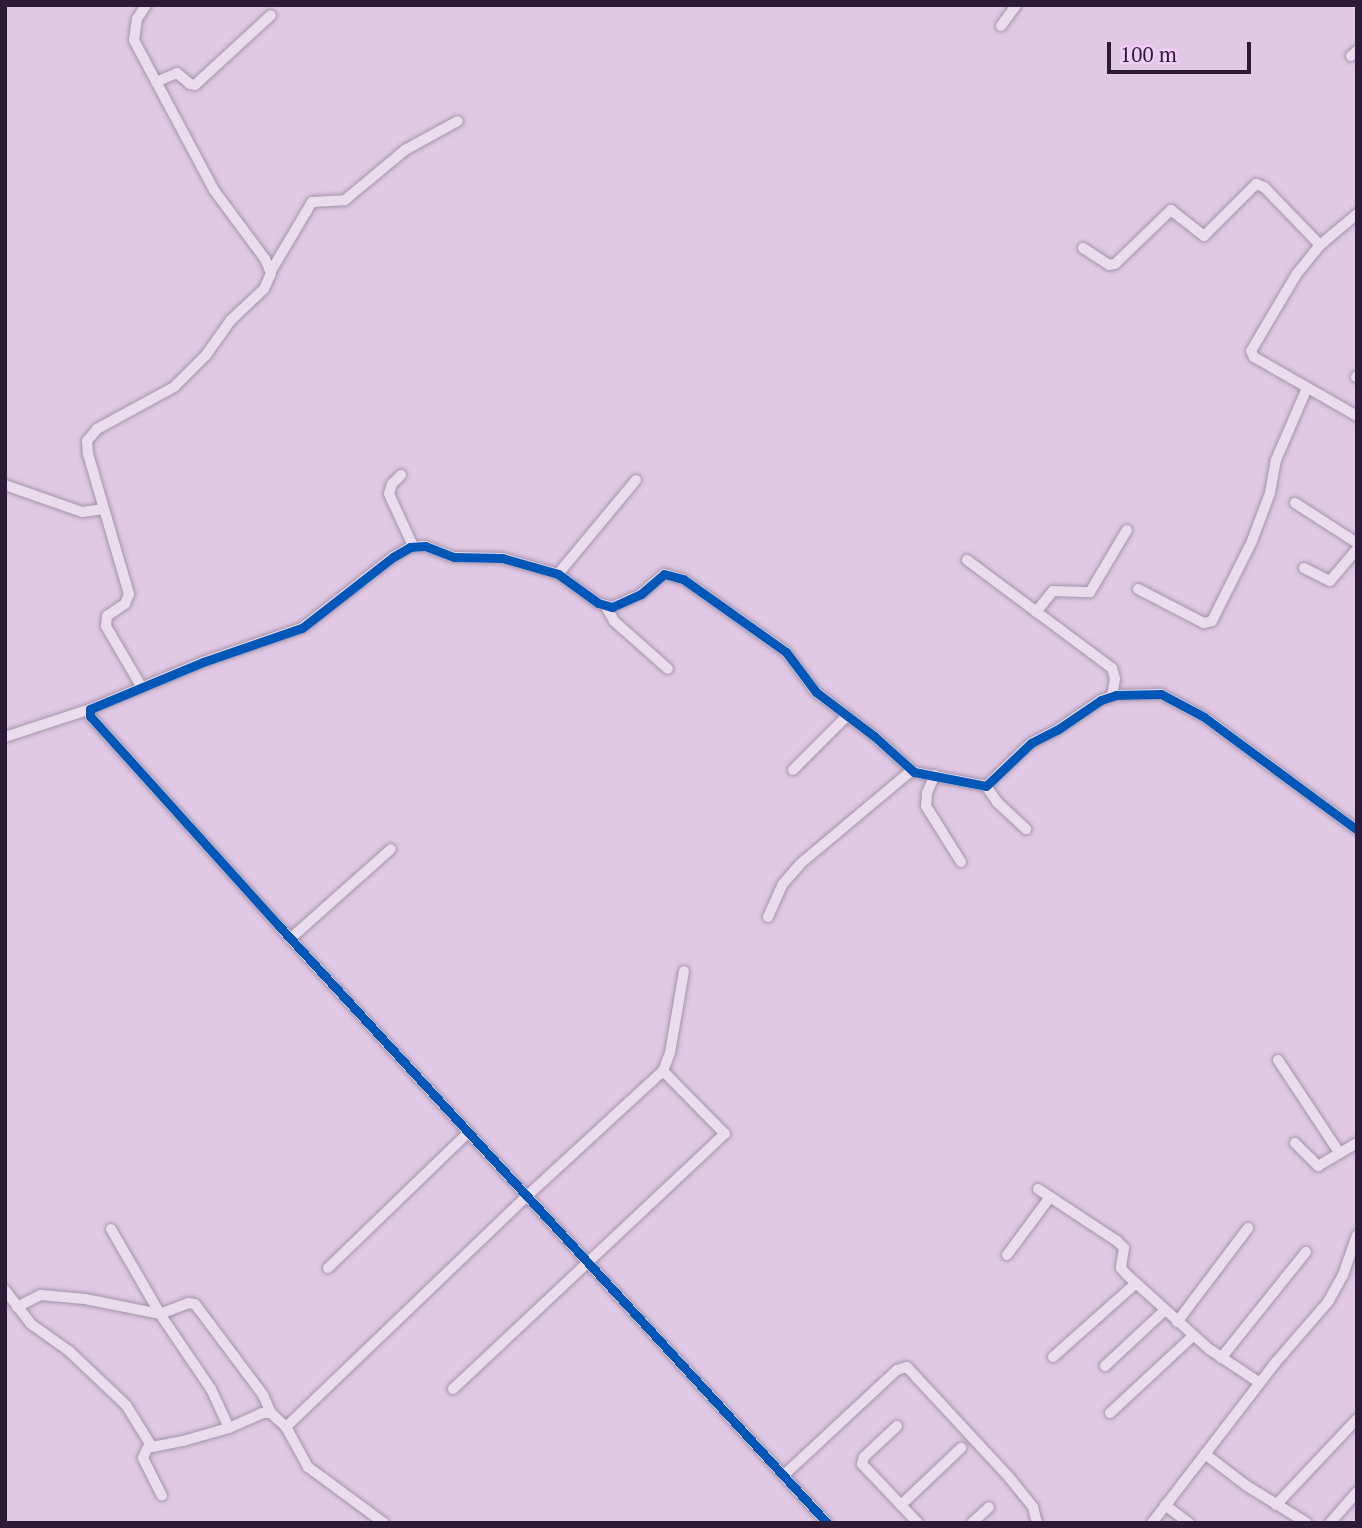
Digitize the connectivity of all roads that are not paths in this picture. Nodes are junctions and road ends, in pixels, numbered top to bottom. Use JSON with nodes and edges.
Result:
{"nodes":[{"id":1,"x":146,"y":5,"type":"edge"},
{"id":2,"x":1016,"y":5,"type":"edge"},
{"id":3,"x":271,"y":15,"type":"dead end"},
{"id":4,"x":1001,"y":26,"type":"dead end"},
{"id":5,"x":156,"y":82,"type":"junction"},
{"id":6,"x":458,"y":121,"type":"dead end"},
{"id":7,"x":1357,"y":214,"type":"edge"},
{"id":8,"x":1320,"y":246,"type":"junction"},
{"id":9,"x":1083,"y":248,"type":"dead end"},
{"id":10,"x":271,"y":271,"type":"junction"},
{"id":11,"x":1307,"y":388,"type":"junction"},
{"id":12,"x":1357,"y":416,"type":"edge"},
{"id":13,"x":401,"y":475,"type":"dead end"},
{"id":14,"x":636,"y":480,"type":"dead end"},
{"id":15,"x":5,"y":485,"type":"edge"},
{"id":16,"x":1295,"y":503,"type":"dead end"},
{"id":17,"x":104,"y":509,"type":"junction"},
{"id":18,"x":1127,"y":530,"type":"dead end"},
{"id":19,"x":1357,"y":543,"type":"edge"},
{"id":20,"x":413,"y":546,"type":"junction"},
{"id":21,"x":1357,"y":549,"type":"edge"},
{"id":22,"x":967,"y":560,"type":"dead end"},
{"id":23,"x":1304,"y":568,"type":"dead end"},
{"id":24,"x":558,"y":574,"type":"junction"},
{"id":25,"x":1138,"y":589,"type":"dead end"},
{"id":26,"x":606,"y":607,"type":"junction"},
{"id":27,"x":1036,"y":612,"type":"junction"},
{"id":28,"x":668,"y":669,"type":"dead end"},
{"id":29,"x":141,"y":686,"type":"junction"},
{"id":30,"x":1112,"y":696,"type":"junction"},
{"id":31,"x":90,"y":709,"type":"junction"},
{"id":32,"x":847,"y":716,"type":"junction"},
{"id":33,"x":5,"y":737,"type":"edge"},
{"id":34,"x":793,"y":770,"type":"dead end"},
{"id":35,"x":911,"y":771,"type":"junction"},
{"id":36,"x":935,"y":775,"type":"junction"},
{"id":37,"x":986,"y":786,"type":"junction"},
{"id":38,"x":1026,"y":829,"type":"dead end"},
{"id":39,"x":1357,"y":830,"type":"edge"},
{"id":40,"x":391,"y":849,"type":"dead end"},
{"id":41,"x":961,"y":862,"type":"dead end"},
{"id":42,"x":768,"y":917,"type":"dead end"},
{"id":43,"x":290,"y":939,"type":"junction"},
{"id":44,"x":684,"y":971,"type":"dead end"},
{"id":45,"x":1278,"y":1060,"type":"dead end"},
{"id":46,"x":663,"y":1071,"type":"junction"},
{"id":47,"x":468,"y":1133,"type":"junction"},
{"id":48,"x":1295,"y":1143,"type":"dead end"},
{"id":49,"x":1357,"y":1143,"type":"edge"},
{"id":50,"x":1339,"y":1152,"type":"junction"},
{"id":51,"x":1038,"y":1189,"type":"dead end"},
{"id":52,"x":527,"y":1196,"type":"junction"},
{"id":53,"x":1050,"y":1197,"type":"junction"},
{"id":54,"x":1248,"y":1228,"type":"dead end"},
{"id":55,"x":111,"y":1229,"type":"dead end"},
{"id":56,"x":1357,"y":1235,"type":"edge"},
{"id":57,"x":1306,"y":1252,"type":"dead end"},
{"id":58,"x":1007,"y":1255,"type":"dead end"},
{"id":59,"x":586,"y":1262,"type":"junction"},
{"id":60,"x":328,"y":1268,"type":"dead end"},
{"id":61,"x":1136,"y":1283,"type":"junction"},
{"id":62,"x":5,"y":1290,"type":"edge"},
{"id":63,"x":16,"y":1307,"type":"junction"},
{"id":64,"x":1165,"y":1310,"type":"junction"},
{"id":65,"x":160,"y":1314,"type":"junction"},
{"id":66,"x":1177,"y":1322,"type":"junction"},
{"id":67,"x":1193,"y":1336,"type":"junction"},
{"id":68,"x":1052,"y":1357,"type":"dead end"},
{"id":69,"x":1221,"y":1358,"type":"junction"},
{"id":70,"x":1105,"y":1366,"type":"dead end"},
{"id":71,"x":1260,"y":1382,"type":"junction"},
{"id":72,"x":453,"y":1389,"type":"dead end"},
{"id":73,"x":271,"y":1413,"type":"junction"},
{"id":74,"x":1110,"y":1413,"type":"dead end"},
{"id":75,"x":1357,"y":1419,"type":"edge"},
{"id":76,"x":897,"y":1426,"type":"dead end"},
{"id":77,"x":286,"y":1427,"type":"junction"},
{"id":78,"x":229,"y":1428,"type":"junction"},
{"id":79,"x":149,"y":1445,"type":"junction"},
{"id":80,"x":961,"y":1448,"type":"dead end"},
{"id":81,"x":1205,"y":1454,"type":"junction"},
{"id":82,"x":784,"y":1475,"type":"junction"},
{"id":83,"x":1357,"y":1492,"type":"edge"},
{"id":84,"x":162,"y":1496,"type":"dead end"},
{"id":85,"x":901,"y":1505,"type":"junction"},
{"id":86,"x":1166,"y":1505,"type":"junction"},
{"id":87,"x":1276,"y":1505,"type":"junction"},
{"id":88,"x":989,"y":1507,"type":"dead end"},
{"id":89,"x":384,"y":1523,"type":"edge"},
{"id":90,"x":827,"y":1523,"type":"edge"},
{"id":91,"x":918,"y":1523,"type":"edge"},
{"id":92,"x":972,"y":1523,"type":"edge"},
{"id":93,"x":1037,"y":1523,"type":"edge"},
{"id":94,"x":1152,"y":1523,"type":"edge"},
{"id":95,"x":1189,"y":1523,"type":"edge"},
{"id":96,"x":1307,"y":1523,"type":"edge"},
{"id":97,"x":1330,"y":1523,"type":"edge"}],
"edges":[{"from":1,"to":5,"type":"street"},
{"from":2,"to":4,"type":"street"},
{"from":3,"to":5,"type":"street"},
{"from":5,"to":10,"type":"street"},
{"from":6,"to":10,"type":"street"},
{"from":7,"to":8,"type":"street"},
{"from":8,"to":9,"type":"street"},
{"from":8,"to":11,"type":"street"},
{"from":10,"to":17,"type":"street"},
{"from":11,"to":12,"type":"street"},
{"from":11,"to":25,"type":"street"},
{"from":13,"to":20,"type":"street"},
{"from":14,"to":24,"type":"street"},
{"from":15,"to":17,"type":"street"},
{"from":16,"to":19,"type":"street"},
{"from":17,"to":29,"type":"street"},
{"from":18,"to":27,"type":"street"},
{"from":20,"to":24,"type":"street"},
{"from":20,"to":29,"type":"street"},
{"from":21,"to":23,"type":"street"},
{"from":22,"to":27,"type":"street"},
{"from":24,"to":26,"type":"street"},
{"from":26,"to":28,"type":"street"},
{"from":26,"to":32,"type":"street"},
{"from":27,"to":30,"type":"street"},
{"from":29,"to":31,"type":"street"},
{"from":30,"to":37,"type":"street"},
{"from":30,"to":39,"type":"street"},
{"from":31,"to":33,"type":"street"},
{"from":31,"to":43,"type":"street"},
{"from":32,"to":34,"type":"street"},
{"from":32,"to":35,"type":"street"},
{"from":35,"to":36,"type":"street"},
{"from":35,"to":42,"type":"street"},
{"from":36,"to":37,"type":"street"},
{"from":36,"to":41,"type":"street"},
{"from":37,"to":38,"type":"street"},
{"from":40,"to":43,"type":"street"},
{"from":43,"to":47,"type":"street"},
{"from":44,"to":46,"type":"street"},
{"from":45,"to":50,"type":"street"},
{"from":46,"to":52,"type":"street"},
{"from":46,"to":59,"type":"street"},
{"from":47,"to":52,"type":"street"},
{"from":47,"to":60,"type":"street"},
{"from":48,"to":50,"type":"street"},
{"from":49,"to":50,"type":"street"},
{"from":51,"to":53,"type":"street"},
{"from":52,"to":59,"type":"street"},
{"from":52,"to":77,"type":"street"},
{"from":53,"to":58,"type":"street"},
{"from":53,"to":61,"type":"street"},
{"from":54,"to":66,"type":"street"},
{"from":55,"to":65,"type":"street"},
{"from":56,"to":71,"type":"street"},
{"from":57,"to":69,"type":"street"},
{"from":59,"to":72,"type":"street"},
{"from":59,"to":82,"type":"street"},
{"from":61,"to":64,"type":"street"},
{"from":61,"to":68,"type":"street"},
{"from":62,"to":63,"type":"street"},
{"from":63,"to":65,"type":"street"},
{"from":63,"to":79,"type":"street"},
{"from":64,"to":66,"type":"street"},
{"from":64,"to":70,"type":"street"},
{"from":65,"to":73,"type":"street"},
{"from":65,"to":78,"type":"street"},
{"from":66,"to":67,"type":"street"},
{"from":67,"to":69,"type":"street"},
{"from":67,"to":74,"type":"street"},
{"from":69,"to":71,"type":"street"},
{"from":71,"to":81,"type":"street"},
{"from":73,"to":77,"type":"street"},
{"from":73,"to":78,"type":"street"},
{"from":75,"to":87,"type":"street"},
{"from":76,"to":85,"type":"street"},
{"from":77,"to":89,"type":"street"},
{"from":78,"to":79,"type":"street"},
{"from":79,"to":84,"type":"street"},
{"from":80,"to":85,"type":"street"},
{"from":81,"to":86,"type":"street"},
{"from":81,"to":87,"type":"street"},
{"from":82,"to":90,"type":"street"},
{"from":82,"to":93,"type":"street"},
{"from":83,"to":97,"type":"street"},
{"from":85,"to":91,"type":"street"},
{"from":86,"to":94,"type":"street"},
{"from":86,"to":95,"type":"street"},
{"from":87,"to":96,"type":"street"},
{"from":88,"to":92,"type":"street"}]}
